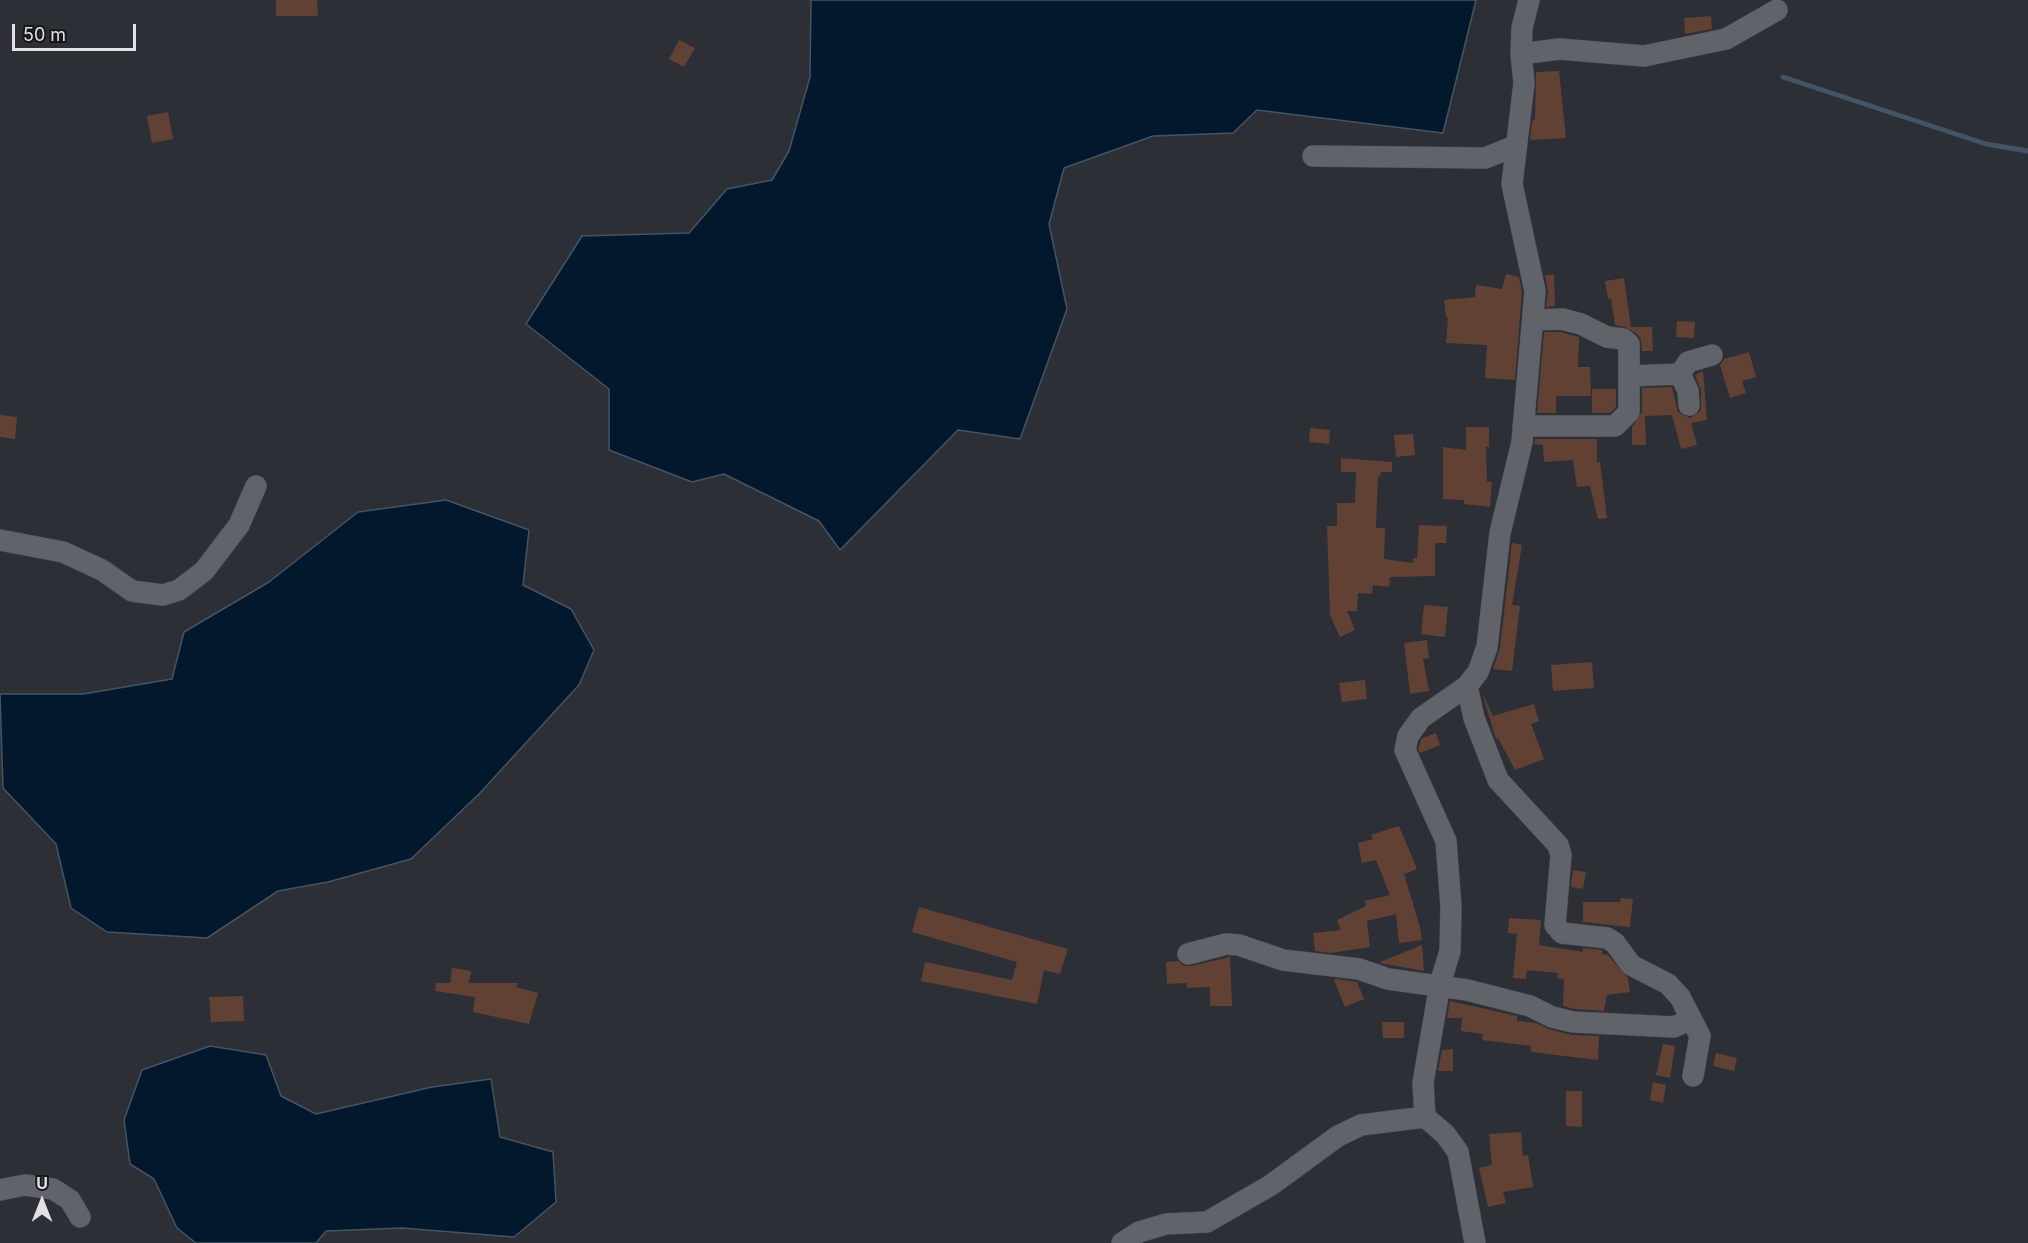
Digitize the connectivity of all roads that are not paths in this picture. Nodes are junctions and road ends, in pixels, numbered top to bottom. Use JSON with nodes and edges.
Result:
{"nodes":[{"id":1,"x":1529,"y":0,"type":"edge"},
{"id":2,"x":1777,"y":10,"type":"dead end"},
{"id":3,"x":1521,"y":54,"type":"junction"},
{"id":4,"x":1515,"y":146,"type":"junction"},
{"id":5,"x":1313,"y":156,"type":"dead end"},
{"id":6,"x":1534,"y":320,"type":"junction"},
{"id":7,"x":1712,"y":355,"type":"dead end"},
{"id":8,"x":1680,"y":374,"type":"junction"},
{"id":9,"x":1629,"y":376,"type":"junction"},
{"id":10,"x":1689,"y":405,"type":"dead end"},
{"id":11,"x":1523,"y":426,"type":"junction"},
{"id":12,"x":256,"y":486,"type":"dead end"},
{"id":13,"x":0,"y":540,"type":"edge"},
{"id":14,"x":1467,"y":686,"type":"junction"},
{"id":15,"x":1188,"y":954,"type":"dead end"},
{"id":16,"x":1440,"y":984,"type":"junction"},
{"id":17,"x":1691,"y":1019,"type":"junction"},
{"id":18,"x":1693,"y":1076,"type":"dead end"},
{"id":19,"x":1425,"y":1117,"type":"junction"},
{"id":20,"x":0,"y":1190,"type":"edge"},
{"id":21,"x":81,"y":1217,"type":"dead end"},
{"id":22,"x":1122,"y":1243,"type":"edge"},
{"id":23,"x":1475,"y":1243,"type":"edge"}],
"edges":[{"from":1,"to":3,"type":"street"},
{"from":2,"to":3,"type":"street"},
{"from":3,"to":4,"type":"street"},
{"from":4,"to":5,"type":"street"},
{"from":4,"to":6,"type":"street"},
{"from":6,"to":9,"type":"street"},
{"from":6,"to":11,"type":"street"},
{"from":7,"to":8,"type":"street"},
{"from":8,"to":9,"type":"street"},
{"from":8,"to":10,"type":"street"},
{"from":9,"to":11,"type":"street"},
{"from":11,"to":14,"type":"street"},
{"from":12,"to":13,"type":"street"},
{"from":14,"to":16,"type":"street"},
{"from":14,"to":17,"type":"street"},
{"from":15,"to":16,"type":"street"},
{"from":16,"to":17,"type":"street"},
{"from":16,"to":19,"type":"street"},
{"from":17,"to":18,"type":"street"},
{"from":19,"to":22,"type":"street"},
{"from":19,"to":23,"type":"street"},
{"from":20,"to":21,"type":"street"}]}
